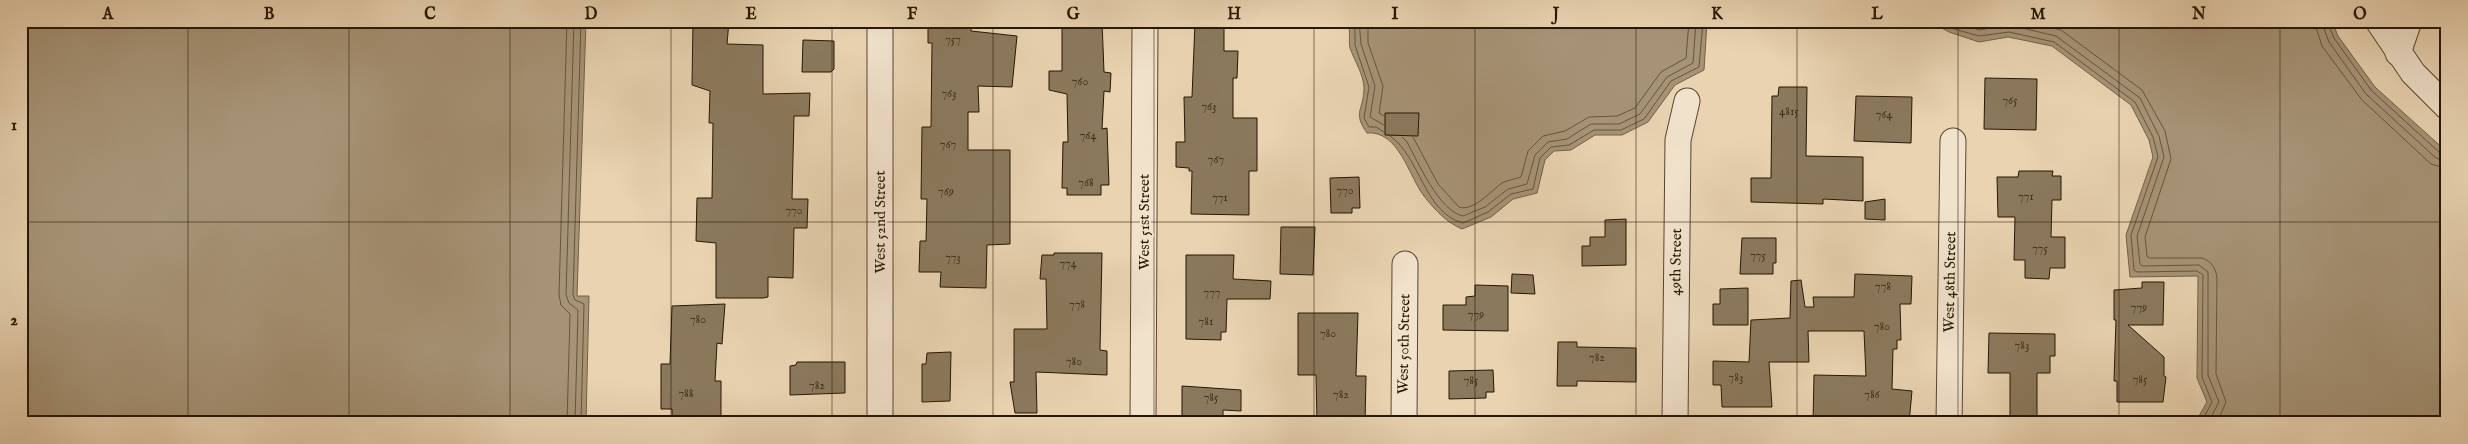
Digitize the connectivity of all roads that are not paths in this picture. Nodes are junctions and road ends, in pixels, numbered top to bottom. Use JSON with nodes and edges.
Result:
{"nodes":[{"id":1,"x":880,"y":21,"type":"edge"},
{"id":2,"x":1145,"y":21,"type":"edge"},
{"id":3,"x":2378,"y":21,"type":"edge"},
{"id":4,"x":2409,"y":21,"type":"edge"},
{"id":5,"x":2398,"y":53,"type":"junction"},
{"id":6,"x":1686,"y":101,"type":"dead end"},
{"id":7,"x":2447,"y":106,"type":"edge"},
{"id":8,"x":1953,"y":141,"type":"dead end"},
{"id":9,"x":1405,"y":264,"type":"dead end"},
{"id":10,"x":880,"y":423,"type":"edge"},
{"id":11,"x":1143,"y":423,"type":"edge"},
{"id":12,"x":1404,"y":423,"type":"edge"},
{"id":13,"x":1675,"y":423,"type":"edge"},
{"id":14,"x":1948,"y":423,"type":"edge"}],
"edges":[{"from":1,"to":10,"type":"street","name":"West 52nd Street"},
{"from":2,"to":11,"type":"street","name":"West 51st Street"},
{"from":3,"to":5,"type":"street"},
{"from":4,"to":5,"type":"street"},
{"from":5,"to":7,"type":"street"},
{"from":6,"to":13,"type":"street","name":"49th Street"},
{"from":8,"to":14,"type":"street","name":"West 48th Street"},
{"from":9,"to":12,"type":"street","name":"West 50th Street"}]}
